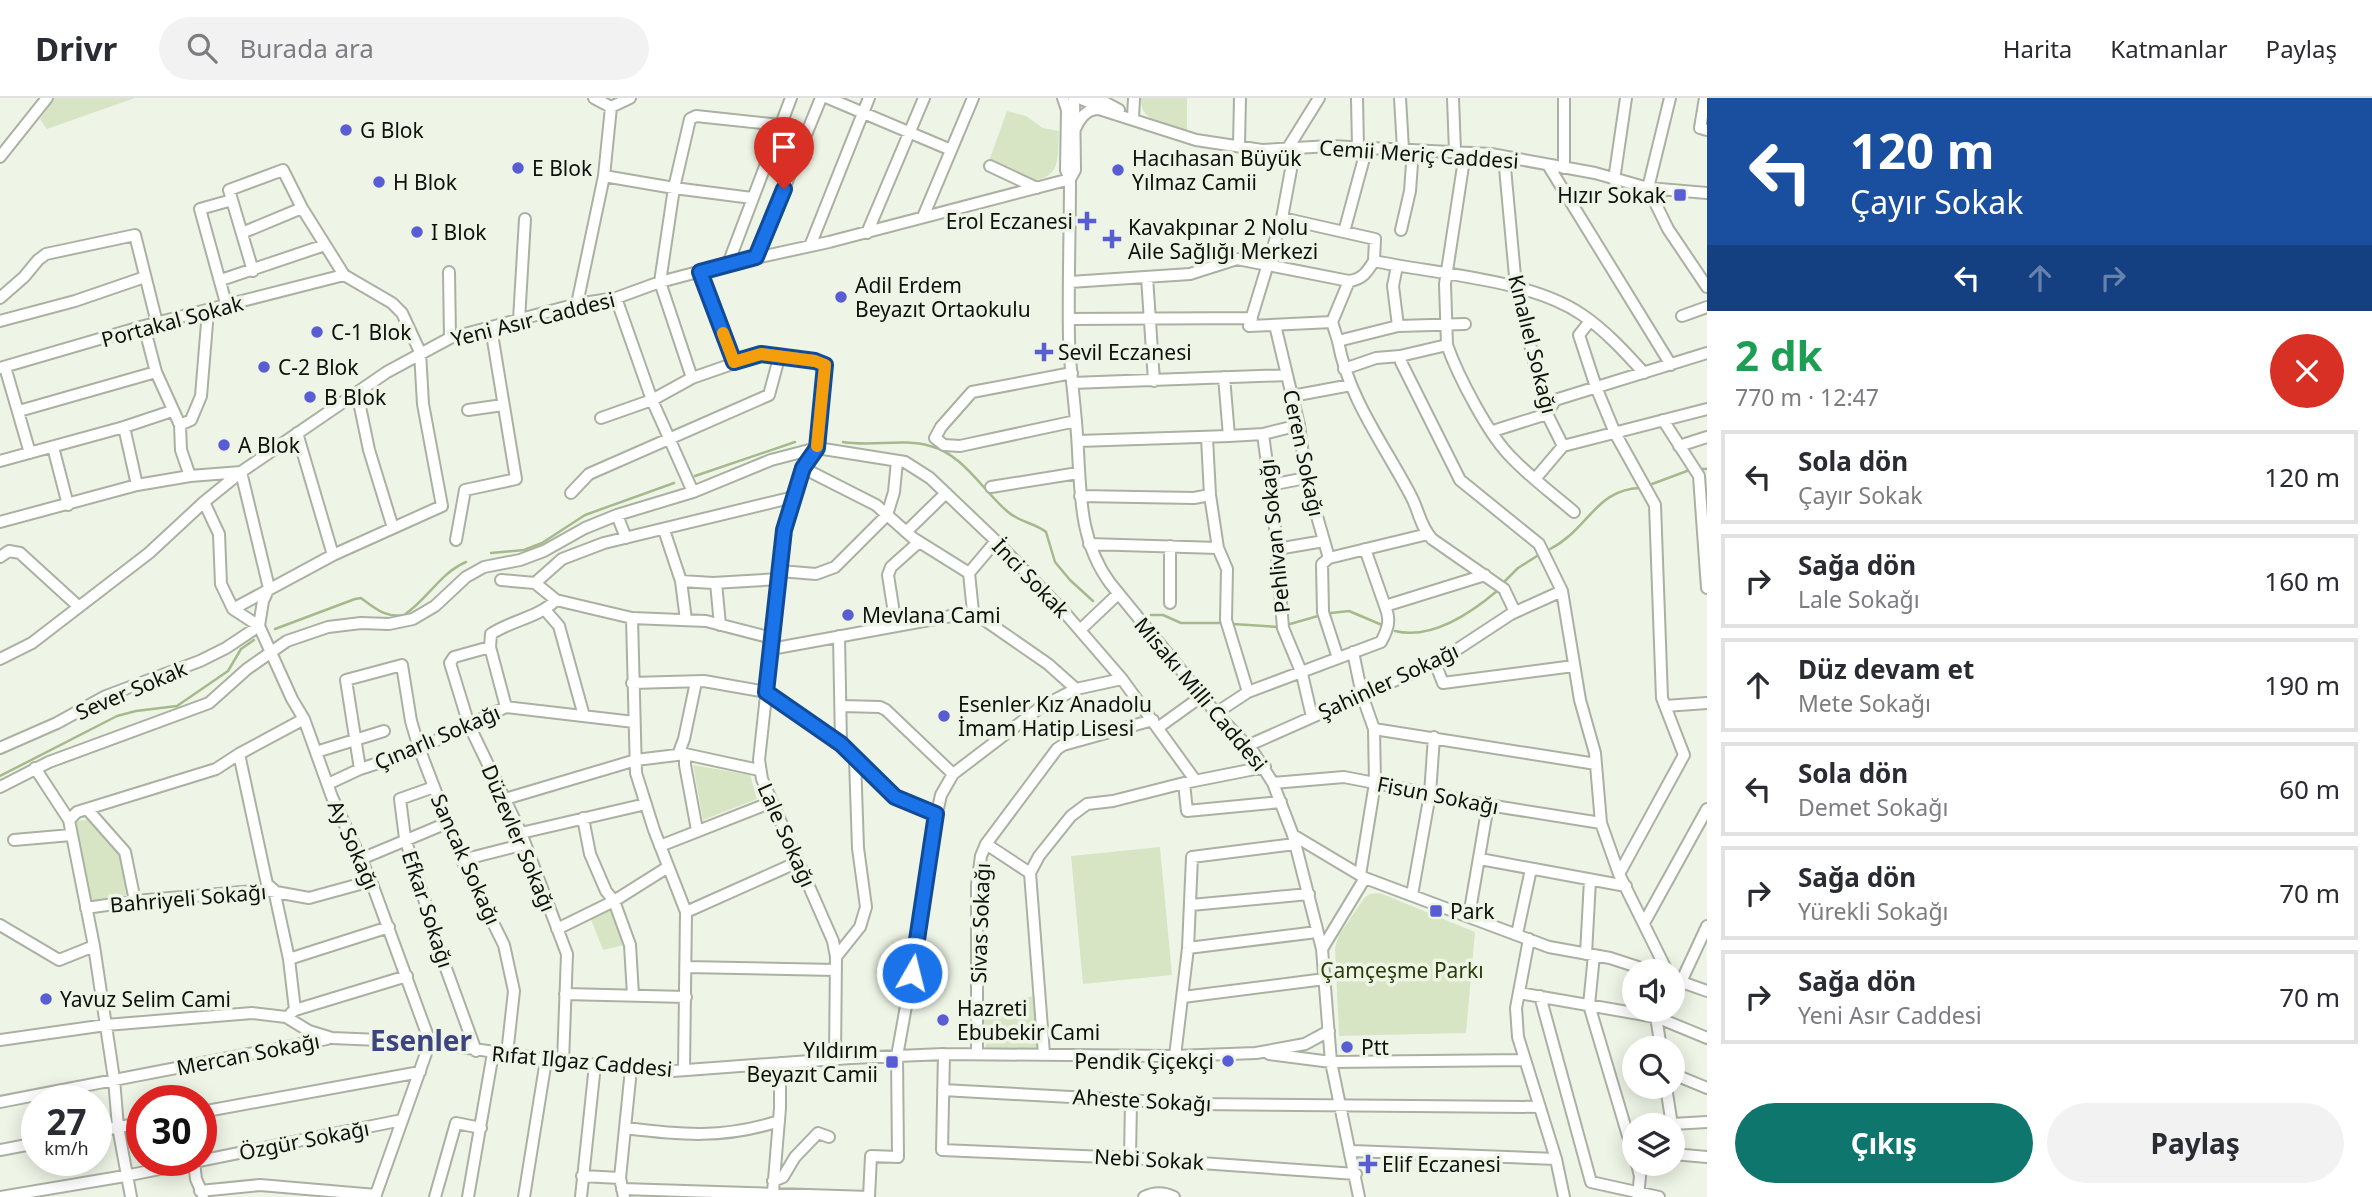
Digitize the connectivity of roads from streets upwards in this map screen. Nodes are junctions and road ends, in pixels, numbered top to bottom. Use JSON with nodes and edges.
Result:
{"nodes":[{"id":1,"x":47,"y":98,"type":"edge"},
{"id":2,"x":594,"y":98,"type":"edge"},
{"id":3,"x":630,"y":98,"type":"edge"},
{"id":4,"x":790,"y":98,"type":"edge"},
{"id":5,"x":821,"y":98,"type":"edge"},
{"id":6,"x":828,"y":98,"type":"edge"},
{"id":7,"x":869,"y":98,"type":"edge"},
{"id":8,"x":924,"y":98,"type":"edge"},
{"id":9,"x":973,"y":98,"type":"edge"},
{"id":10,"x":1073,"y":98,"type":"edge"},
{"id":11,"x":1134,"y":98,"type":"edge"},
{"id":12,"x":1240,"y":98,"type":"edge"},
{"id":13,"x":1319,"y":98,"type":"edge"},
{"id":14,"x":1357,"y":98,"type":"edge"},
{"id":15,"x":1400,"y":98,"type":"edge"},
{"id":16,"x":1453,"y":98,"type":"edge"},
{"id":17,"x":1564,"y":98,"type":"edge"},
{"id":18,"x":1626,"y":98,"type":"edge"},
{"id":19,"x":1670,"y":98,"type":"edge"},
{"id":20,"x":1704,"y":98,"type":"edge"},
{"id":21,"x":1097,"y":99,"type":"edge"},
{"id":22,"x":611,"y":107,"type":"junction"},
{"id":23,"x":863,"y":112,"type":"junction"},
{"id":24,"x":1113,"y":113,"type":"junction"},
{"id":25,"x":1133,"y":118,"type":"junction"},
{"id":26,"x":780,"y":125,"type":"junction"},
{"id":27,"x":1075,"y":129,"type":"junction"},
{"id":28,"x":1707,"y":130,"type":"edge"},
{"id":29,"x":909,"y":133,"type":"junction"},
{"id":30,"x":1239,"y":145,"type":"junction"},
{"id":31,"x":1362,"y":147,"type":"junction"},
{"id":32,"x":1292,"y":148,"type":"junction"},
{"id":33,"x":1408,"y":149,"type":"junction"},
{"id":34,"x":951,"y":150,"type":"junction"},
{"id":35,"x":1460,"y":153,"type":"junction"},
{"id":36,"x":0,"y":157,"type":"edge"},
{"id":37,"x":1504,"y":157,"type":"junction"},
{"id":38,"x":1548,"y":165,"type":"junction"},
{"id":39,"x":990,"y":166,"type":"dead end"},
{"id":40,"x":1564,"y":168,"type":"junction"},
{"id":41,"x":604,"y":176,"type":"junction"},
{"id":42,"x":1070,"y":179,"type":"junction"},
{"id":43,"x":1614,"y":180,"type":"junction"},
{"id":44,"x":1037,"y":187,"type":"junction"},
{"id":45,"x":674,"y":188,"type":"junction"},
{"id":46,"x":1648,"y":188,"type":"junction"},
{"id":47,"x":1707,"y":192,"type":"edge"},
{"id":48,"x":751,"y":198,"type":"junction"},
{"id":49,"x":232,"y":200,"type":"junction"},
{"id":50,"x":302,"y":208,"type":"junction"},
{"id":51,"x":923,"y":217,"type":"junction"},
{"id":52,"x":525,"y":219,"type":"dead end"},
{"id":53,"x":1282,"y":219,"type":"junction"},
{"id":54,"x":1401,"y":230,"type":"dead end"},
{"id":55,"x":1344,"y":232,"type":"junction"},
{"id":56,"x":242,"y":233,"type":"junction"},
{"id":57,"x":867,"y":233,"type":"junction"},
{"id":58,"x":325,"y":245,"type":"junction"},
{"id":59,"x":810,"y":246,"type":"junction"},
{"id":60,"x":756,"y":257,"type":"junction"},
{"id":61,"x":1374,"y":261,"type":"junction"},
{"id":62,"x":728,"y":264,"type":"junction"},
{"id":63,"x":1269,"y":264,"type":"junction"},
{"id":64,"x":1397,"y":266,"type":"junction"},
{"id":65,"x":253,"y":271,"type":"junction"},
{"id":66,"x":449,"y":272,"type":"dead end"},
{"id":67,"x":700,"y":272,"type":"junction"},
{"id":68,"x":344,"y":275,"type":"junction"},
{"id":69,"x":1446,"y":275,"type":"junction"},
{"id":70,"x":145,"y":277,"type":"junction"},
{"id":71,"x":1147,"y":277,"type":"junction"},
{"id":72,"x":221,"y":281,"type":"junction"},
{"id":73,"x":1349,"y":281,"type":"junction"},
{"id":74,"x":660,"y":282,"type":"junction"},
{"id":75,"x":1070,"y":282,"type":"junction"},
{"id":76,"x":1516,"y":287,"type":"junction"},
{"id":77,"x":1707,"y":287,"type":"edge"},
{"id":78,"x":0,"y":298,"type":"edge"},
{"id":79,"x":616,"y":298,"type":"junction"},
{"id":80,"x":577,"y":304,"type":"junction"},
{"id":81,"x":227,"y":307,"type":"junction"},
{"id":82,"x":1707,"y":307,"type":"edge"},
{"id":83,"x":208,"y":311,"type":"junction"},
{"id":84,"x":1682,"y":316,"type":"dead end"},
{"id":85,"x":1151,"y":317,"type":"junction"},
{"id":86,"x":1070,"y":318,"type":"junction"},
{"id":87,"x":519,"y":320,"type":"junction"},
{"id":88,"x":0,"y":321,"type":"edge"},
{"id":89,"x":1590,"y":321,"type":"junction"},
{"id":90,"x":1250,"y":322,"type":"junction"},
{"id":91,"x":1332,"y":322,"type":"junction"},
{"id":92,"x":157,"y":323,"type":"junction"},
{"id":93,"x":1447,"y":324,"type":"junction"},
{"id":94,"x":1465,"y":324,"type":"dead end"},
{"id":95,"x":1275,"y":325,"type":"junction"},
{"id":96,"x":144,"y":326,"type":"junction"},
{"id":97,"x":1398,"y":326,"type":"junction"},
{"id":98,"x":491,"y":328,"type":"junction"},
{"id":99,"x":450,"y":338,"type":"junction"},
{"id":100,"x":1338,"y":341,"type":"junction"},
{"id":101,"x":1447,"y":345,"type":"junction"},
{"id":102,"x":420,"y":352,"type":"junction"},
{"id":103,"x":1707,"y":354,"type":"edge"},
{"id":104,"x":1400,"y":356,"type":"junction"},
{"id":105,"x":779,"y":358,"type":"junction"},
{"id":106,"x":734,"y":362,"type":"junction"},
{"id":107,"x":1671,"y":365,"type":"junction"},
{"id":108,"x":3,"y":367,"type":"edge"},
{"id":109,"x":1344,"y":369,"type":"junction"},
{"id":110,"x":156,"y":372,"type":"junction"},
{"id":111,"x":1644,"y":373,"type":"junction"},
{"id":112,"x":1287,"y":375,"type":"junction"},
{"id":113,"x":1224,"y":377,"type":"junction"},
{"id":114,"x":692,"y":378,"type":"junction"},
{"id":115,"x":1072,"y":378,"type":"junction"},
{"id":116,"x":1154,"y":381,"type":"junction"},
{"id":117,"x":1351,"y":385,"type":"junction"},
{"id":118,"x":1596,"y":387,"type":"junction"},
{"id":119,"x":357,"y":392,"type":"junction"},
{"id":120,"x":1292,"y":396,"type":"junction"},
{"id":121,"x":652,"y":400,"type":"junction"},
{"id":122,"x":503,"y":405,"type":"junction"},
{"id":123,"x":1707,"y":409,"type":"edge"},
{"id":124,"x":468,"y":410,"type":"dead end"},
{"id":125,"x":19,"y":411,"type":"junction"},
{"id":126,"x":172,"y":411,"type":"junction"},
{"id":127,"x":1548,"y":414,"type":"junction"},
{"id":128,"x":601,"y":418,"type":"dead end"},
{"id":129,"x":1076,"y":421,"type":"junction"},
{"id":130,"x":1662,"y":421,"type":"junction"},
{"id":131,"x":180,"y":425,"type":"junction"},
{"id":132,"x":1299,"y":425,"type":"junction"},
{"id":133,"x":124,"y":427,"type":"junction"},
{"id":134,"x":1493,"y":431,"type":"junction"},
{"id":135,"x":297,"y":433,"type":"junction"},
{"id":136,"x":1615,"y":433,"type":"junction"},
{"id":137,"x":1263,"y":434,"type":"junction"},
{"id":138,"x":1229,"y":436,"type":"junction"},
{"id":139,"x":1707,"y":437,"type":"edge"},
{"id":140,"x":669,"y":438,"type":"junction"},
{"id":141,"x":1207,"y":438,"type":"junction"},
{"id":142,"x":1078,"y":442,"type":"junction"},
{"id":143,"x":1563,"y":446,"type":"junction"},
{"id":144,"x":1679,"y":446,"type":"junction"},
{"id":145,"x":53,"y":447,"type":"junction"},
{"id":146,"x":817,"y":448,"type":"junction"},
{"id":147,"x":30,"y":453,"type":"junction"},
{"id":148,"x":0,"y":461,"type":"edge"},
{"id":149,"x":897,"y":461,"type":"junction"},
{"id":150,"x":803,"y":468,"type":"junction"},
{"id":151,"x":241,"y":472,"type":"junction"},
{"id":152,"x":1078,"y":473,"type":"junction"},
{"id":153,"x":190,"y":477,"type":"junction"},
{"id":154,"x":1306,"y":478,"type":"junction"},
{"id":155,"x":1535,"y":479,"type":"junction"},
{"id":156,"x":1703,"y":480,"type":"edge"},
{"id":157,"x":137,"y":485,"type":"junction"},
{"id":158,"x":1270,"y":485,"type":"junction"},
{"id":159,"x":991,"y":486,"type":"dead end"},
{"id":160,"x":693,"y":492,"type":"junction"},
{"id":161,"x":946,"y":493,"type":"junction"},
{"id":162,"x":571,"y":494,"type":"dead end"},
{"id":163,"x":1210,"y":495,"type":"junction"},
{"id":164,"x":1080,"y":496,"type":"junction"},
{"id":165,"x":794,"y":497,"type":"junction"},
{"id":166,"x":204,"y":502,"type":"junction"},
{"id":167,"x":68,"y":505,"type":"junction"},
{"id":168,"x":1574,"y":512,"type":"dead end"},
{"id":169,"x":617,"y":515,"type":"junction"},
{"id":170,"x":887,"y":515,"type":"junction"},
{"id":171,"x":0,"y":522,"type":"edge"},
{"id":172,"x":393,"y":528,"type":"junction"},
{"id":173,"x":664,"y":530,"type":"junction"},
{"id":174,"x":906,"y":532,"type":"junction"},
{"id":175,"x":1428,"y":534,"type":"junction"},
{"id":176,"x":626,"y":538,"type":"junction"},
{"id":177,"x":456,"y":540,"type":"dead end"},
{"id":178,"x":996,"y":541,"type":"junction"},
{"id":179,"x":1324,"y":541,"type":"junction"},
{"id":180,"x":919,"y":542,"type":"junction"},
{"id":181,"x":1089,"y":544,"type":"junction"},
{"id":182,"x":1170,"y":546,"type":"junction"},
{"id":183,"x":1218,"y":548,"type":"junction"},
{"id":184,"x":1277,"y":549,"type":"junction"},
{"id":185,"x":1365,"y":549,"type":"junction"},
{"id":186,"x":333,"y":555,"type":"junction"},
{"id":187,"x":0,"y":557,"type":"edge"},
{"id":188,"x":1329,"y":558,"type":"junction"},
{"id":189,"x":969,"y":573,"type":"junction"},
{"id":190,"x":779,"y":575,"type":"junction"},
{"id":191,"x":1485,"y":575,"type":"junction"},
{"id":192,"x":501,"y":580,"type":"dead end"},
{"id":193,"x":681,"y":581,"type":"junction"},
{"id":194,"x":535,"y":583,"type":"junction"},
{"id":195,"x":716,"y":583,"type":"junction"},
{"id":196,"x":1707,"y":588,"type":"edge"},
{"id":197,"x":269,"y":589,"type":"junction"},
{"id":198,"x":1562,"y":591,"type":"junction"},
{"id":199,"x":1118,"y":594,"type":"junction"},
{"id":200,"x":556,"y":600,"type":"junction"},
{"id":201,"x":1170,"y":603,"type":"dead end"},
{"id":202,"x":78,"y":606,"type":"junction"},
{"id":203,"x":1385,"y":606,"type":"junction"},
{"id":204,"x":233,"y":609,"type":"junction"},
{"id":205,"x":545,"y":611,"type":"junction"},
{"id":206,"x":973,"y":612,"type":"junction"},
{"id":207,"x":1516,"y":612,"type":"junction"},
{"id":208,"x":632,"y":618,"type":"junction"},
{"id":209,"x":686,"y":620,"type":"junction"},
{"id":210,"x":720,"y":625,"type":"junction"},
{"id":211,"x":259,"y":626,"type":"junction"},
{"id":212,"x":896,"y":626,"type":"junction"},
{"id":213,"x":1080,"y":630,"type":"junction"},
{"id":214,"x":839,"y":636,"type":"junction"},
{"id":215,"x":772,"y":643,"type":"junction"},
{"id":216,"x":491,"y":647,"type":"junction"},
{"id":217,"x":271,"y":651,"type":"junction"},
{"id":218,"x":1353,"y":652,"type":"junction"},
{"id":219,"x":1338,"y":658,"type":"junction"},
{"id":220,"x":0,"y":659,"type":"edge"},
{"id":221,"x":1434,"y":663,"type":"junction"},
{"id":222,"x":1574,"y":666,"type":"junction"},
{"id":223,"x":1302,"y":674,"type":"junction"},
{"id":224,"x":1122,"y":678,"type":"junction"},
{"id":225,"x":696,"y":681,"type":"junction"},
{"id":226,"x":632,"y":683,"type":"junction"},
{"id":227,"x":1076,"y":689,"type":"junction"},
{"id":228,"x":766,"y":692,"type":"junction"},
{"id":229,"x":1248,"y":692,"type":"junction"},
{"id":230,"x":1362,"y":695,"type":"junction"},
{"id":231,"x":1202,"y":696,"type":"junction"},
{"id":232,"x":1707,"y":703,"type":"edge"},
{"id":233,"x":841,"y":706,"type":"junction"},
{"id":234,"x":1665,"y":706,"type":"junction"},
{"id":235,"x":506,"y":707,"type":"junction"},
{"id":236,"x":1216,"y":713,"type":"junction"},
{"id":237,"x":584,"y":716,"type":"junction"},
{"id":238,"x":1312,"y":717,"type":"junction"},
{"id":239,"x":304,"y":719,"type":"junction"},
{"id":240,"x":634,"y":722,"type":"junction"},
{"id":241,"x":1156,"y":724,"type":"junction"},
{"id":242,"x":469,"y":725,"type":"junction"},
{"id":243,"x":1374,"y":729,"type":"junction"},
{"id":244,"x":384,"y":731,"type":"dead end"},
{"id":245,"x":1434,"y":737,"type":"junction"},
{"id":246,"x":355,"y":739,"type":"junction"},
{"id":247,"x":841,"y":744,"type":"junction"},
{"id":248,"x":1247,"y":746,"type":"junction"},
{"id":249,"x":0,"y":748,"type":"edge"},
{"id":250,"x":419,"y":748,"type":"junction"},
{"id":251,"x":316,"y":752,"type":"junction"},
{"id":252,"x":239,"y":754,"type":"junction"},
{"id":253,"x":681,"y":755,"type":"junction"},
{"id":254,"x":855,"y":759,"type":"junction"},
{"id":255,"x":636,"y":760,"type":"junction"},
{"id":256,"x":1596,"y":764,"type":"junction"},
{"id":257,"x":1265,"y":767,"type":"junction"},
{"id":258,"x":35,"y":768,"type":"junction"},
{"id":259,"x":360,"y":769,"type":"junction"},
{"id":260,"x":759,"y":770,"type":"junction"},
{"id":261,"x":953,"y":774,"type":"junction"},
{"id":262,"x":1189,"y":781,"type":"junction"},
{"id":263,"x":1273,"y":783,"type":"junction"},
{"id":264,"x":1375,"y":783,"type":"junction"},
{"id":265,"x":328,"y":784,"type":"junction"},
{"id":266,"x":0,"y":787,"type":"edge"},
{"id":267,"x":434,"y":787,"type":"junction"},
{"id":268,"x":1430,"y":794,"type":"junction"},
{"id":269,"x":505,"y":799,"type":"junction"},
{"id":270,"x":772,"y":802,"type":"junction"},
{"id":271,"x":1281,"y":802,"type":"junction"},
{"id":272,"x":646,"y":804,"type":"junction"},
{"id":273,"x":1488,"y":805,"type":"junction"},
{"id":274,"x":87,"y":809,"type":"junction"},
{"id":275,"x":1707,"y":809,"type":"edge"},
{"id":276,"x":936,"y":814,"type":"junction"},
{"id":277,"x":583,"y":818,"type":"junction"},
{"id":278,"x":69,"y":820,"type":"junction"},
{"id":279,"x":447,"y":823,"type":"junction"},
{"id":280,"x":1601,"y":823,"type":"junction"},
{"id":281,"x":696,"y":830,"type":"junction"},
{"id":282,"x":71,"y":835,"type":"junction"},
{"id":283,"x":405,"y":838,"type":"junction"},
{"id":284,"x":523,"y":838,"type":"junction"},
{"id":285,"x":1294,"y":839,"type":"junction"},
{"id":286,"x":14,"y":840,"type":"dead end"},
{"id":287,"x":986,"y":844,"type":"junction"},
{"id":288,"x":660,"y":846,"type":"junction"},
{"id":289,"x":361,"y":859,"type":"junction"},
{"id":290,"x":1480,"y":859,"type":"junction"},
{"id":291,"x":462,"y":860,"type":"junction"},
{"id":292,"x":798,"y":862,"type":"junction"},
{"id":293,"x":668,"y":867,"type":"junction"},
{"id":294,"x":1531,"y":869,"type":"junction"},
{"id":295,"x":1030,"y":873,"type":"junction"},
{"id":296,"x":1619,"y":873,"type":"junction"},
{"id":297,"x":1363,"y":876,"type":"junction"},
{"id":298,"x":1590,"y":880,"type":"junction"},
{"id":299,"x":371,"y":881,"type":"junction"},
{"id":300,"x":1626,"y":886,"type":"junction"},
{"id":301,"x":274,"y":890,"type":"junction"},
{"id":302,"x":1309,"y":894,"type":"junction"},
{"id":303,"x":1412,"y":895,"type":"junction"},
{"id":304,"x":135,"y":901,"type":"junction"},
{"id":305,"x":614,"y":901,"type":"junction"},
{"id":306,"x":1191,"y":905,"type":"junction"},
{"id":307,"x":86,"y":908,"type":"junction"},
{"id":308,"x":686,"y":912,"type":"junction"},
{"id":309,"x":1469,"y":916,"type":"junction"},
{"id":310,"x":1644,"y":923,"type":"junction"},
{"id":311,"x":0,"y":925,"type":"edge"},
{"id":312,"x":1707,"y":926,"type":"edge"},
{"id":313,"x":389,"y":927,"type":"junction"},
{"id":314,"x":557,"y":929,"type":"junction"},
{"id":315,"x":1317,"y":932,"type":"junction"},
{"id":316,"x":1517,"y":934,"type":"junction"},
{"id":317,"x":1529,"y":939,"type":"junction"},
{"id":318,"x":94,"y":946,"type":"junction"},
{"id":319,"x":1188,"y":948,"type":"junction"},
{"id":320,"x":1322,"y":949,"type":"junction"},
{"id":321,"x":1590,"y":955,"type":"junction"},
{"id":322,"x":836,"y":957,"type":"junction"},
{"id":323,"x":289,"y":959,"type":"junction"},
{"id":324,"x":1661,"y":959,"type":"edge"},
{"id":325,"x":1622,"y":962,"type":"edge"},
{"id":326,"x":1685,"y":966,"type":"edge"},
{"id":327,"x":686,"y":967,"type":"junction"},
{"id":328,"x":836,"y":971,"type":"junction"},
{"id":329,"x":407,"y":976,"type":"junction"},
{"id":330,"x":1325,"y":979,"type":"junction"},
{"id":331,"x":1685,"y":983,"type":"edge"},
{"id":332,"x":1707,"y":991,"type":"edge"},
{"id":333,"x":1519,"y":993,"type":"junction"},
{"id":334,"x":565,"y":994,"type":"junction"},
{"id":335,"x":633,"y":995,"type":"junction"},
{"id":336,"x":1540,"y":996,"type":"junction"},
{"id":337,"x":686,"y":997,"type":"junction"},
{"id":338,"x":1183,"y":997,"type":"junction"},
{"id":339,"x":1589,"y":1005,"type":"junction"},
{"id":340,"x":1622,"y":1009,"type":"edge"},
{"id":341,"x":290,"y":1014,"type":"junction"},
{"id":342,"x":1674,"y":1022,"type":"edge"},
{"id":343,"x":106,"y":1025,"type":"junction"},
{"id":344,"x":1329,"y":1031,"type":"junction"},
{"id":345,"x":332,"y":1038,"type":"junction"},
{"id":346,"x":1707,"y":1038,"type":"edge"},
{"id":347,"x":0,"y":1040,"type":"edge"},
{"id":348,"x":430,"y":1042,"type":"junction"},
{"id":349,"x":476,"y":1051,"type":"junction"},
{"id":350,"x":493,"y":1053,"type":"junction"},
{"id":351,"x":977,"y":1053,"type":"junction"},
{"id":352,"x":1256,"y":1053,"type":"junction"},
{"id":353,"x":508,"y":1054,"type":"junction"},
{"id":354,"x":944,"y":1054,"type":"junction"},
{"id":355,"x":1044,"y":1054,"type":"junction"},
{"id":356,"x":897,"y":1056,"type":"junction"},
{"id":357,"x":1175,"y":1056,"type":"junction"},
{"id":358,"x":835,"y":1059,"type":"junction"},
{"id":359,"x":545,"y":1060,"type":"junction"},
{"id":360,"x":1525,"y":1060,"type":"junction"},
{"id":361,"x":563,"y":1062,"type":"junction"},
{"id":362,"x":1331,"y":1062,"type":"junction"},
{"id":363,"x":780,"y":1063,"type":"junction"},
{"id":364,"x":595,"y":1065,"type":"junction"},
{"id":365,"x":631,"y":1069,"type":"junction"},
{"id":366,"x":684,"y":1070,"type":"junction"},
{"id":367,"x":420,"y":1072,"type":"junction"},
{"id":368,"x":114,"y":1079,"type":"junction"},
{"id":369,"x":1685,"y":1079,"type":"edge"},
{"id":370,"x":1707,"y":1088,"type":"edge"},
{"id":371,"x":943,"y":1090,"type":"junction"},
{"id":372,"x":1131,"y":1100,"type":"junction"},
{"id":373,"x":0,"y":1102,"type":"edge"},
{"id":374,"x":1341,"y":1106,"type":"junction"},
{"id":375,"x":1540,"y":1107,"type":"junction"},
{"id":376,"x":217,"y":1109,"type":"edge"},
{"id":377,"x":1623,"y":1113,"type":"edge"},
{"id":378,"x":1707,"y":1115,"type":"edge"},
{"id":379,"x":402,"y":1120,"type":"junction"},
{"id":380,"x":779,"y":1121,"type":"junction"},
{"id":381,"x":1702,"y":1123,"type":"edge"},
{"id":382,"x":126,"y":1126,"type":"edge"},
{"id":383,"x":118,"y":1127,"type":"junction"},
{"id":384,"x":112,"y":1128,"type":"edge"},
{"id":385,"x":481,"y":1128,"type":"junction"},
{"id":386,"x":625,"y":1128,"type":"junction"},
{"id":387,"x":828,"y":1137,"type":"dead end"},
{"id":388,"x":21,"y":1146,"type":"edge"},
{"id":389,"x":0,"y":1150,"type":"edge"},
{"id":390,"x":1352,"y":1151,"type":"junction"},
{"id":391,"x":1685,"y":1154,"type":"edge"},
{"id":392,"x":217,"y":1157,"type":"edge"},
{"id":393,"x":1707,"y":1157,"type":"edge"},
{"id":394,"x":1130,"y":1158,"type":"junction"},
{"id":395,"x":1556,"y":1159,"type":"junction"},
{"id":396,"x":1356,"y":1174,"type":"junction"},
{"id":397,"x":125,"y":1175,"type":"junction"},
{"id":398,"x":198,"y":1176,"type":"edge"},
{"id":399,"x":582,"y":1176,"type":"junction"},
{"id":400,"x":1640,"y":1176,"type":"edge"},
{"id":401,"x":774,"y":1187,"type":"junction"},
{"id":402,"x":622,"y":1188,"type":"edge"},
{"id":403,"x":219,"y":1190,"type":"junction"},
{"id":404,"x":41,"y":1193,"type":"edge"},
{"id":405,"x":202,"y":1194,"type":"edge"},
{"id":406,"x":1638,"y":1194,"type":"edge"},
{"id":407,"x":375,"y":1196,"type":"edge"},
{"id":408,"x":821,"y":1196,"type":"edge"},
{"id":409,"x":0,"y":1197,"type":"edge"},
{"id":410,"x":131,"y":1197,"type":"edge"},
{"id":411,"x":234,"y":1197,"type":"edge"},
{"id":412,"x":435,"y":1197,"type":"edge"},
{"id":413,"x":468,"y":1197,"type":"edge"},
{"id":414,"x":524,"y":1197,"type":"edge"},
{"id":415,"x":581,"y":1197,"type":"edge"},
{"id":416,"x":869,"y":1197,"type":"edge"},
{"id":417,"x":1144,"y":1197,"type":"edge"},
{"id":418,"x":1174,"y":1197,"type":"edge"},
{"id":419,"x":1359,"y":1197,"type":"edge"},
{"id":420,"x":1564,"y":1197,"type":"edge"},
{"id":421,"x":1659,"y":1197,"type":"edge"}],
"edges":[{"from":1,"to":36,"type":"street"},
{"from":2,"to":22,"type":"street"},
{"from":3,"to":22,"type":"street"},
{"from":4,"to":26,"type":"street"},
{"from":5,"to":60,"type":"street"},
{"from":6,"to":23,"type":"street"},
{"from":7,"to":23,"type":"street"},
{"from":8,"to":29,"type":"street"},
{"from":9,"to":34,"type":"street"},
{"from":10,"to":24,"type":"street"},
{"from":10,"to":27,"type":"street","name":"Misakı Milli Caddesi"},
{"from":10,"to":42,"type":"street","name":"Misakı Milli Caddesi"},
{"from":11,"to":25,"type":"street"},
{"from":12,"to":30,"type":"street"},
{"from":13,"to":32,"type":"street"},
{"from":14,"to":31,"type":"street"},
{"from":15,"to":33,"type":"street"},
{"from":16,"to":35,"type":"street"},
{"from":17,"to":40,"type":"street"},
{"from":18,"to":43,"type":"street"},
{"from":19,"to":46,"type":"street"},
{"from":20,"to":28,"type":"street"},
{"from":21,"to":25,"type":"street"},
{"from":22,"to":41,"type":"street"},
{"from":23,"to":29,"type":"street"},
{"from":23,"to":59,"type":"street"},
{"from":24,"to":25,"type":"street"},
{"from":24,"to":27,"type":"street"},
{"from":25,"to":30,"type":"street","name":"Cemii Meriç Caddesi"},
{"from":26,"to":45,"type":"street"},
{"from":26,"to":48,"type":"street"},
{"from":27,"to":42,"type":"street","name":"Misakı Milli Caddesi"},
{"from":29,"to":34,"type":"street"},
{"from":29,"to":57,"type":"street"},
{"from":30,"to":32,"type":"street","name":"Cemii Meriç Caddesi"},
{"from":31,"to":32,"type":"street","name":"Cemii Meriç Caddesi"},
{"from":31,"to":33,"type":"street","name":"Cemii Meriç Caddesi"},
{"from":31,"to":55,"type":"street"},
{"from":32,"to":53,"type":"street"},
{"from":33,"to":35,"type":"street","name":"Cemii Meriç Caddesi"},
{"from":33,"to":54,"type":"street"},
{"from":34,"to":51,"type":"street"},
{"from":35,"to":37,"type":"street","name":"Cemii Meriç Caddesi"},
{"from":35,"to":69,"type":"street"},
{"from":37,"to":38,"type":"street","name":"Cemii Meriç Caddesi"},
{"from":37,"to":76,"type":"street","name":"Kınalıel Sokağı"},
{"from":38,"to":40,"type":"street","name":"Cemii Meriç Caddesi"},
{"from":38,"to":107,"type":"street"},
{"from":39,"to":44,"type":"street"},
{"from":40,"to":43,"type":"street","name":"Cemii Meriç Caddesi"},
{"from":41,"to":45,"type":"street"},
{"from":41,"to":80,"type":"street"},
{"from":42,"to":44,"type":"street","name":"Yeni Asır Caddesi"},
{"from":42,"to":75,"type":"street","name":"Misakı Milli Caddesi"},
{"from":43,"to":46,"type":"street","name":"Cemii Meriç Caddesi"},
{"from":44,"to":51,"type":"street","name":"Yeni Asır Caddesi"},
{"from":45,"to":48,"type":"street"},
{"from":45,"to":74,"type":"street"},
{"from":46,"to":47,"type":"street","name":"Cemii Meriç Caddesi"},
{"from":46,"to":77,"type":"street"},
{"from":48,"to":62,"type":"street"},
{"from":49,"to":50,"type":"street"},
{"from":49,"to":56,"type":"street"},
{"from":49,"to":72,"type":"street"},
{"from":50,"to":56,"type":"street"},
{"from":50,"to":58,"type":"street"},
{"from":51,"to":57,"type":"street","name":"Yeni Asır Caddesi"},
{"from":52,"to":87,"type":"street"},
{"from":53,"to":55,"type":"street"},
{"from":53,"to":63,"type":"street"},
{"from":55,"to":61,"type":"street"},
{"from":56,"to":65,"type":"street"},
{"from":57,"to":59,"type":"street","name":"Yeni Asır Caddesi"},
{"from":58,"to":65,"type":"street"},
{"from":58,"to":68,"type":"street"},
{"from":59,"to":60,"type":"street","name":"Yeni Asır Caddesi"},
{"from":60,"to":62,"type":"street","name":"Yeni Asır Caddesi"},
{"from":61,"to":64,"type":"street"},
{"from":61,"to":73,"type":"street"},
{"from":62,"to":67,"type":"street","name":"Yeni Asır Caddesi"},
{"from":63,"to":71,"type":"street"},
{"from":63,"to":73,"type":"street"},
{"from":63,"to":90,"type":"street"},
{"from":64,"to":69,"type":"street"},
{"from":64,"to":97,"type":"street"},
{"from":65,"to":72,"type":"street"},
{"from":66,"to":99,"type":"street"},
{"from":67,"to":74,"type":"street","name":"Yeni Asır Caddesi"},
{"from":67,"to":106,"type":"street"},
{"from":68,"to":81,"type":"street","name":"Portakal Sokak"},
{"from":68,"to":102,"type":"street"},
{"from":69,"to":76,"type":"street"},
{"from":69,"to":93,"type":"street"},
{"from":70,"to":78,"type":"street"},
{"from":70,"to":88,"type":"street"},
{"from":70,"to":92,"type":"street"},
{"from":71,"to":75,"type":"street"},
{"from":71,"to":85,"type":"street"},
{"from":72,"to":81,"type":"street"},
{"from":73,"to":91,"type":"street"},
{"from":74,"to":79,"type":"street","name":"Yeni Asır Caddesi"},
{"from":74,"to":114,"type":"street"},
{"from":75,"to":86,"type":"street","name":"Misakı Milli Caddesi"},
{"from":76,"to":89,"type":"street"},
{"from":76,"to":127,"type":"street","name":"Kınalıel Sokağı"},
{"from":79,"to":80,"type":"street","name":"Yeni Asır Caddesi"},
{"from":79,"to":121,"type":"street"},
{"from":80,"to":87,"type":"street","name":"Yeni Asır Caddesi"},
{"from":81,"to":83,"type":"street","name":"Portakal Sokak"},
{"from":82,"to":84,"type":"street"},
{"from":83,"to":92,"type":"street","name":"Portakal Sokak"},
{"from":83,"to":131,"type":"street"},
{"from":85,"to":86,"type":"street"},
{"from":85,"to":90,"type":"street"},
{"from":85,"to":116,"type":"street"},
{"from":86,"to":115,"type":"street","name":"Misakı Milli Caddesi"},
{"from":87,"to":98,"type":"street","name":"Yeni Asır Caddesi"},
{"from":89,"to":111,"type":"street"},
{"from":89,"to":118,"type":"street"},
{"from":90,"to":95,"type":"street"},
{"from":91,"to":95,"type":"street"},
{"from":91,"to":100,"type":"street"},
{"from":92,"to":96,"type":"street","name":"Portakal Sokak"},
{"from":93,"to":94,"type":"street"},
{"from":93,"to":97,"type":"street"},
{"from":93,"to":101,"type":"street"},
{"from":95,"to":112,"type":"street"},
{"from":96,"to":108,"type":"street","name":"Portakal Sokak"},
{"from":96,"to":110,"type":"street"},
{"from":97,"to":100,"type":"street"},
{"from":98,"to":99,"type":"street","name":"Yeni Asır Caddesi"},
{"from":98,"to":122,"type":"street"},
{"from":99,"to":102,"type":"street","name":"Yeni Asır Caddesi"},
{"from":100,"to":109,"type":"street"},
{"from":101,"to":104,"type":"street"},
{"from":101,"to":134,"type":"street"},
{"from":102,"to":119,"type":"street","name":"Yeni Asır Caddesi"},
{"from":102,"to":172,"type":"street"},
{"from":103,"to":107,"type":"street"},
{"from":104,"to":109,"type":"street"},
{"from":104,"to":198,"type":"street"},
{"from":105,"to":106,"type":"street"},
{"from":105,"to":140,"type":"street"},
{"from":105,"to":146,"type":"street"},
{"from":106,"to":114,"type":"street"},
{"from":107,"to":111,"type":"street"},
{"from":108,"to":125,"type":"street"},
{"from":109,"to":117,"type":"street"},
{"from":110,"to":125,"type":"street"},
{"from":110,"to":126,"type":"street"},
{"from":111,"to":118,"type":"street"},
{"from":112,"to":113,"type":"street","name":"Ceren Sokağı"},
{"from":112,"to":120,"type":"street","name":"Ceren Sokağı"},
{"from":113,"to":116,"type":"street","name":"Ceren Sokağı"},
{"from":113,"to":138,"type":"street"},
{"from":114,"to":121,"type":"street"},
{"from":115,"to":116,"type":"street","name":"Ceren Sokağı"},
{"from":115,"to":129,"type":"street","name":"Misakı Milli Caddesi"},
{"from":115,"to":129,"type":"street","name":"Ceren Sokağı"},
{"from":117,"to":120,"type":"street"},
{"from":117,"to":175,"type":"street"},
{"from":118,"to":127,"type":"street"},
{"from":118,"to":136,"type":"street"},
{"from":119,"to":135,"type":"street","name":"Yeni Asır Caddesi"},
{"from":119,"to":172,"type":"street"},
{"from":120,"to":132,"type":"street","name":"Ceren Sokağı"},
{"from":121,"to":128,"type":"street"},
{"from":121,"to":140,"type":"street"},
{"from":122,"to":124,"type":"street"},
{"from":122,"to":177,"type":"street"},
{"from":123,"to":130,"type":"street"},
{"from":125,"to":147,"type":"street"},
{"from":126,"to":131,"type":"street"},
{"from":126,"to":133,"type":"street"},
{"from":127,"to":134,"type":"street"},
{"from":127,"to":143,"type":"street","name":"Kınalıel Sokağı"},
{"from":129,"to":142,"type":"street","name":"Misakı Milli Caddesi"},
{"from":130,"to":136,"type":"street"},
{"from":130,"to":144,"type":"street"},
{"from":131,"to":153,"type":"street"},
{"from":132,"to":137,"type":"street"},
{"from":132,"to":154,"type":"street","name":"Ceren Sokağı"},
{"from":133,"to":145,"type":"street"},
{"from":133,"to":157,"type":"street"},
{"from":134,"to":155,"type":"street"},
{"from":135,"to":151,"type":"street","name":"Yeni Asır Caddesi"},
{"from":135,"to":186,"type":"street"},
{"from":136,"to":143,"type":"street"},
{"from":136,"to":234,"type":"street"},
{"from":137,"to":138,"type":"street"},
{"from":137,"to":158,"type":"street","name":"Pehlivan Sokağı"},
{"from":138,"to":141,"type":"street"},
{"from":139,"to":144,"type":"street"},
{"from":140,"to":160,"type":"street"},
{"from":140,"to":162,"type":"street"},
{"from":141,"to":142,"type":"street"},
{"from":141,"to":163,"type":"street"},
{"from":142,"to":152,"type":"street","name":"Misakı Milli Caddesi"},
{"from":143,"to":155,"type":"street"},
{"from":144,"to":156,"type":"street"},
{"from":145,"to":147,"type":"street"},
{"from":145,"to":167,"type":"street"},
{"from":146,"to":149,"type":"street","name":"İnci Sokak"},
{"from":146,"to":150,"type":"street","name":"Lale Sokağı"},
{"from":146,"to":160,"type":"street"},
{"from":147,"to":148,"type":"street"},
{"from":149,"to":161,"type":"street","name":"İnci Sokak"},
{"from":149,"to":170,"type":"street"},
{"from":150,"to":165,"type":"street","name":"Lale Sokağı"},
{"from":150,"to":170,"type":"street"},
{"from":151,"to":153,"type":"street"},
{"from":151,"to":166,"type":"street","name":"Yeni Asır Caddesi"},
{"from":151,"to":197,"type":"street"},
{"from":152,"to":159,"type":"street"},
{"from":152,"to":164,"type":"street","name":"Misakı Milli Caddesi"},
{"from":153,"to":157,"type":"street"},
{"from":154,"to":158,"type":"street"},
{"from":154,"to":179,"type":"street","name":"Ceren Sokağı"},
{"from":155,"to":168,"type":"street"},
{"from":156,"to":196,"type":"street"},
{"from":157,"to":167,"type":"street"},
{"from":158,"to":184,"type":"street","name":"Pehlivan Sokağı"},
{"from":160,"to":169,"type":"street"},
{"from":161,"to":174,"type":"street"},
{"from":161,"to":178,"type":"street","name":"İnci Sokak"},
{"from":163,"to":164,"type":"street"},
{"from":163,"to":183,"type":"street"},
{"from":164,"to":181,"type":"street","name":"Misakı Milli Caddesi"},
{"from":165,"to":173,"type":"street"},
{"from":165,"to":190,"type":"street","name":"Lale Sokağı"},
{"from":166,"to":202,"type":"street","name":"Yeni Asır Caddesi"},
{"from":166,"to":204,"type":"street"},
{"from":167,"to":171,"type":"street"},
{"from":169,"to":176,"type":"street"},
{"from":169,"to":217,"type":"street"},
{"from":170,"to":174,"type":"street"},
{"from":170,"to":190,"type":"street"},
{"from":172,"to":186,"type":"street"},
{"from":173,"to":176,"type":"street"},
{"from":173,"to":193,"type":"street"},
{"from":174,"to":180,"type":"street"},
{"from":175,"to":185,"type":"street"},
{"from":175,"to":191,"type":"street"},
{"from":176,"to":194,"type":"street"},
{"from":178,"to":189,"type":"street"},
{"from":178,"to":213,"type":"street","name":"İnci Sokak"},
{"from":179,"to":184,"type":"street"},
{"from":179,"to":188,"type":"street","name":"Ceren Sokağı"},
{"from":180,"to":189,"type":"street"},
{"from":180,"to":212,"type":"street"},
{"from":181,"to":182,"type":"street"},
{"from":181,"to":199,"type":"street","name":"Misakı Milli Caddesi"},
{"from":182,"to":183,"type":"street"},
{"from":182,"to":201,"type":"street"},
{"from":183,"to":229,"type":"street"},
{"from":184,"to":223,"type":"street","name":"Pehlivan Sokağı"},
{"from":185,"to":188,"type":"street"},
{"from":185,"to":203,"type":"street"},
{"from":186,"to":197,"type":"street"},
{"from":187,"to":202,"type":"street"},
{"from":188,"to":219,"type":"street"},
{"from":189,"to":206,"type":"street"},
{"from":190,"to":195,"type":"street"},
{"from":190,"to":215,"type":"street","name":"Lale Sokağı"},
{"from":191,"to":203,"type":"street"},
{"from":191,"to":207,"type":"street"},
{"from":192,"to":194,"type":"street"},
{"from":193,"to":195,"type":"street"},
{"from":193,"to":209,"type":"street"},
{"from":194,"to":200,"type":"street"},
{"from":195,"to":210,"type":"street"},
{"from":197,"to":204,"type":"street"},
{"from":197,"to":211,"type":"street"},
{"from":198,"to":207,"type":"street","name":"Şahinler Sokağı"},
{"from":198,"to":222,"type":"street"},
{"from":199,"to":213,"type":"street"},
{"from":199,"to":231,"type":"street","name":"Misakı Milli Caddesi"},
{"from":200,"to":205,"type":"street"},
{"from":200,"to":208,"type":"street"},
{"from":202,"to":220,"type":"street","name":"Yeni Asır Caddesi"},
{"from":203,"to":218,"type":"street"},
{"from":204,"to":211,"type":"street"},
{"from":205,"to":216,"type":"street"},
{"from":205,"to":237,"type":"street"},
{"from":206,"to":212,"type":"street"},
{"from":206,"to":227,"type":"street"},
{"from":207,"to":221,"type":"street","name":"Şahinler Sokağı"},
{"from":208,"to":209,"type":"street"},
{"from":208,"to":226,"type":"street"},
{"from":209,"to":210,"type":"street"},
{"from":210,"to":215,"type":"street"},
{"from":211,"to":217,"type":"street","name":"Ay Sokağı"},
{"from":211,"to":249,"type":"street","name":"Sever Sokak"},
{"from":212,"to":214,"type":"street"},
{"from":213,"to":224,"type":"street","name":"İnci Sokak"},
{"from":214,"to":215,"type":"street"},
{"from":214,"to":233,"type":"street"},
{"from":215,"to":228,"type":"street","name":"Lale Sokağı"},
{"from":216,"to":235,"type":"street"},
{"from":216,"to":242,"type":"street","name":"Düzevler Sokağı"},
{"from":217,"to":239,"type":"street","name":"Ay Sokağı"},
{"from":217,"to":258,"type":"street"},
{"from":218,"to":219,"type":"street"},
{"from":218,"to":230,"type":"street"},
{"from":219,"to":223,"type":"street"},
{"from":221,"to":222,"type":"street"},
{"from":221,"to":230,"type":"street","name":"Şahinler Sokağı"},
{"from":222,"to":256,"type":"street"},
{"from":223,"to":229,"type":"street"},
{"from":223,"to":238,"type":"street","name":"Pehlivan Sokağı"},
{"from":224,"to":227,"type":"street"},
{"from":224,"to":241,"type":"street","name":"İnci Sokak"},
{"from":225,"to":226,"type":"street"},
{"from":225,"to":228,"type":"street"},
{"from":225,"to":253,"type":"street"},
{"from":226,"to":240,"type":"street"},
{"from":227,"to":261,"type":"street"},
{"from":228,"to":247,"type":"street"},
{"from":228,"to":260,"type":"street","name":"Lale Sokağı"},
{"from":229,"to":236,"type":"street"},
{"from":230,"to":238,"type":"street","name":"Şahinler Sokağı"},
{"from":230,"to":243,"type":"street"},
{"from":231,"to":236,"type":"street","name":"Misakı Milli Caddesi"},
{"from":231,"to":241,"type":"street","name":"Sivas Sokağı"},
{"from":232,"to":234,"type":"street"},
{"from":233,"to":247,"type":"street"},
{"from":233,"to":261,"type":"street"},
{"from":234,"to":296,"type":"street"},
{"from":235,"to":237,"type":"street","name":"Çınarlı Sokağı"},
{"from":235,"to":242,"type":"street","name":"Çınarlı Sokağı"},
{"from":236,"to":248,"type":"street","name":"Misakı Milli Caddesi"},
{"from":237,"to":240,"type":"street","name":"Çınarlı Sokağı"},
{"from":238,"to":248,"type":"street","name":"Şahinler Sokağı"},
{"from":239,"to":251,"type":"street","name":"Ay Sokağı"},
{"from":239,"to":252,"type":"street"},
{"from":240,"to":255,"type":"street"},
{"from":241,"to":262,"type":"street","name":"İnci Sokak"},
{"from":241,"to":287,"type":"street","name":"Sivas Sokağı"},
{"from":242,"to":250,"type":"street","name":"Çınarlı Sokağı"},
{"from":242,"to":269,"type":"street","name":"Düzevler Sokağı"},
{"from":243,"to":245,"type":"street"},
{"from":243,"to":264,"type":"street"},
{"from":244,"to":246,"type":"street"},
{"from":245,"to":256,"type":"street"},
{"from":245,"to":268,"type":"street"},
{"from":246,"to":250,"type":"street","name":"Sancak Sokağı"},
{"from":246,"to":251,"type":"street"},
{"from":246,"to":259,"type":"street"},
{"from":247,"to":254,"type":"street"},
{"from":248,"to":257,"type":"street","name":"Misakı Milli Caddesi"},
{"from":250,"to":259,"type":"street","name":"Çınarlı Sokağı"},
{"from":250,"to":267,"type":"street","name":"Sancak Sokağı"},
{"from":251,"to":265,"type":"street","name":"Ay Sokağı"},
{"from":252,"to":274,"type":"street"},
{"from":252,"to":301,"type":"street"},
{"from":253,"to":255,"type":"street"},
{"from":253,"to":260,"type":"street"},
{"from":253,"to":281,"type":"street"},
{"from":254,"to":276,"type":"street"},
{"from":254,"to":322,"type":"street"},
{"from":255,"to":269,"type":"street"},
{"from":255,"to":272,"type":"street"},
{"from":256,"to":280,"type":"street"},
{"from":257,"to":262,"type":"street"},
{"from":257,"to":263,"type":"street","name":"Misakı Milli Caddesi"},
{"from":258,"to":266,"type":"street"},
{"from":258,"to":278,"type":"street"},
{"from":259,"to":265,"type":"street","name":"Çınarlı Sokağı"},
{"from":260,"to":270,"type":"street","name":"Lale Sokağı"},
{"from":261,"to":276,"type":"street"},
{"from":262,"to":271,"type":"street"},
{"from":262,"to":295,"type":"street"},
{"from":263,"to":264,"type":"street","name":"Fisun Sokağı"},
{"from":263,"to":271,"type":"street","name":"Misakı Milli Caddesi"},
{"from":264,"to":268,"type":"street","name":"Fisun Sokağı"},
{"from":264,"to":297,"type":"street"},
{"from":265,"to":289,"type":"street","name":"Ay Sokağı"},
{"from":267,"to":279,"type":"street","name":"Sancak Sokağı"},
{"from":267,"to":283,"type":"street","name":"Efkar Sokağı"},
{"from":268,"to":273,"type":"street","name":"Fisun Sokağı"},
{"from":268,"to":303,"type":"street"},
{"from":269,"to":284,"type":"street","name":"Düzevler Sokağı"},
{"from":270,"to":281,"type":"street"},
{"from":270,"to":292,"type":"street","name":"Lale Sokağı"},
{"from":271,"to":285,"type":"street","name":"Misakı Milli Caddesi"},
{"from":272,"to":277,"type":"street"},
{"from":272,"to":288,"type":"street"},
{"from":273,"to":280,"type":"street","name":"Fisun Sokağı"},
{"from":273,"to":290,"type":"street"},
{"from":274,"to":278,"type":"street"},
{"from":274,"to":304,"type":"street"},
{"from":275,"to":310,"type":"street"},
{"from":276,"to":356,"type":"street"},
{"from":277,"to":284,"type":"street"},
{"from":277,"to":305,"type":"street"},
{"from":278,"to":282,"type":"street"},
{"from":279,"to":283,"type":"street"},
{"from":279,"to":291,"type":"street","name":"Sancak Sokağı"},
{"from":280,"to":296,"type":"street"},
{"from":281,"to":288,"type":"street"},
{"from":282,"to":286,"type":"street"},
{"from":282,"to":307,"type":"street"},
{"from":283,"to":289,"type":"street"},
{"from":283,"to":349,"type":"street","name":"Efkar Sokağı"},
{"from":284,"to":291,"type":"street"},
{"from":284,"to":314,"type":"street","name":"Düzevler Sokağı"},
{"from":285,"to":297,"type":"street"},
{"from":285,"to":302,"type":"street","name":"Misakı Milli Caddesi"},
{"from":285,"to":306,"type":"street"},
{"from":287,"to":295,"type":"street"},
{"from":287,"to":351,"type":"street","name":"Sivas Sokağı"},
{"from":288,"to":293,"type":"street"},
{"from":289,"to":299,"type":"street","name":"Ay Sokağı"},
{"from":290,"to":294,"type":"street"},
{"from":290,"to":309,"type":"street"},
{"from":291,"to":353,"type":"street","name":"Sancak Sokağı"},
{"from":292,"to":308,"type":"street"},
{"from":292,"to":322,"type":"street","name":"Lale Sokağı"},
{"from":293,"to":305,"type":"street"},
{"from":293,"to":308,"type":"street"},
{"from":294,"to":298,"type":"street"},
{"from":294,"to":316,"type":"street"},
{"from":295,"to":355,"type":"street"},
{"from":296,"to":300,"type":"street"},
{"from":297,"to":303,"type":"street"},
{"from":297,"to":320,"type":"street"},
{"from":298,"to":300,"type":"street"},
{"from":298,"to":321,"type":"street"},
{"from":299,"to":301,"type":"street","name":"Bahriyeli Sokağı"},
{"from":299,"to":313,"type":"street","name":"Ay Sokağı"},
{"from":300,"to":310,"type":"street"},
{"from":301,"to":304,"type":"street","name":"Bahriyeli Sokağı"},
{"from":301,"to":323,"type":"street"},
{"from":302,"to":306,"type":"street"},
{"from":302,"to":315,"type":"street","name":"Misakı Milli Caddesi"},
{"from":303,"to":309,"type":"street"},
{"from":304,"to":307,"type":"street","name":"Bahriyeli Sokağı"},
{"from":305,"to":314,"type":"street"},
{"from":305,"to":335,"type":"street"},
{"from":306,"to":319,"type":"street"},
{"from":307,"to":318,"type":"street"},
{"from":308,"to":327,"type":"street"},
{"from":309,"to":316,"type":"street"},
{"from":310,"to":324,"type":"street"},
{"from":311,"to":318,"type":"street"},
{"from":312,"to":326,"type":"street"},
{"from":313,"to":323,"type":"street"},
{"from":313,"to":329,"type":"street","name":"Ay Sokağı"},
{"from":314,"to":334,"type":"street","name":"Düzevler Sokağı"},
{"from":315,"to":319,"type":"street"},
{"from":315,"to":320,"type":"street","name":"Misakı Milli Caddesi"},
{"from":316,"to":317,"type":"street"},
{"from":317,"to":321,"type":"street"},
{"from":317,"to":333,"type":"street"},
{"from":318,"to":343,"type":"street"},
{"from":319,"to":338,"type":"street"},
{"from":320,"to":330,"type":"street","name":"Misakı Milli Caddesi"},
{"from":321,"to":325,"type":"street"},
{"from":321,"to":339,"type":"street"},
{"from":322,"to":328,"type":"street","name":"Lale Sokağı"},
{"from":323,"to":341,"type":"street"},
{"from":327,"to":328,"type":"street"},
{"from":327,"to":337,"type":"street"},
{"from":328,"to":358,"type":"street","name":"Lale Sokağı"},
{"from":329,"to":341,"type":"street"},
{"from":329,"to":348,"type":"street","name":"Ay Sokağı"},
{"from":330,"to":338,"type":"street"},
{"from":330,"to":344,"type":"street","name":"Misakı Milli Caddesi"},
{"from":331,"to":332,"type":"street"},
{"from":333,"to":336,"type":"street"},
{"from":333,"to":360,"type":"street"},
{"from":334,"to":335,"type":"street"},
{"from":334,"to":361,"type":"street","name":"Düzevler Sokağı"},
{"from":335,"to":337,"type":"street"},
{"from":336,"to":339,"type":"street"},
{"from":336,"to":406,"type":"street"},
{"from":337,"to":366,"type":"street"},
{"from":338,"to":357,"type":"street"},
{"from":339,"to":340,"type":"street"},
{"from":339,"to":377,"type":"street"},
{"from":341,"to":343,"type":"street","name":"Rıfat Ilgaz Caddesi"},
{"from":341,"to":345,"type":"street","name":"Rıfat Ilgaz Caddesi"},
{"from":342,"to":346,"type":"street"},
{"from":343,"to":347,"type":"street","name":"Rıfat Ilgaz Caddesi"},
{"from":343,"to":368,"type":"street"},
{"from":344,"to":352,"type":"street","name":"Rıfat Ilgaz Caddesi"},
{"from":344,"to":362,"type":"street","name":"Misakı Milli Caddesi"},
{"from":345,"to":348,"type":"street","name":"Rıfat Ilgaz Caddesi"},
{"from":345,"to":368,"type":"street","name":"Mercan Sokağı"},
{"from":348,"to":349,"type":"street","name":"Rıfat Ilgaz Caddesi"},
{"from":348,"to":367,"type":"street"},
{"from":349,"to":350,"type":"street","name":"Rıfat Ilgaz Caddesi"},
{"from":350,"to":353,"type":"street","name":"Rıfat Ilgaz Caddesi"},
{"from":350,"to":385,"type":"street"},
{"from":351,"to":354,"type":"street","name":"Rıfat Ilgaz Caddesi"},
{"from":351,"to":355,"type":"street","name":"Rıfat Ilgaz Caddesi"},
{"from":352,"to":357,"type":"street","name":"Rıfat Ilgaz Caddesi"},
{"from":352,"to":362,"type":"street","name":"Rıfat Ilgaz Caddesi"},
{"from":353,"to":359,"type":"street","name":"Rıfat Ilgaz Caddesi"},
{"from":354,"to":356,"type":"street","name":"Rıfat Ilgaz Caddesi"},
{"from":354,"to":371,"type":"street"},
{"from":355,"to":357,"type":"street","name":"Rıfat Ilgaz Caddesi"},
{"from":356,"to":358,"type":"street","name":"Rıfat Ilgaz Caddesi"},
{"from":356,"to":416,"type":"street"},
{"from":358,"to":363,"type":"street","name":"Rıfat Ilgaz Caddesi"},
{"from":359,"to":361,"type":"street","name":"Rıfat Ilgaz Caddesi"},
{"from":359,"to":414,"type":"street"},
{"from":360,"to":362,"type":"street","name":"Rıfat Ilgaz Caddesi"},
{"from":360,"to":375,"type":"street"},
{"from":361,"to":364,"type":"street","name":"Rıfat Ilgaz Caddesi"},
{"from":362,"to":374,"type":"street","name":"Misakı Milli Caddesi"},
{"from":363,"to":366,"type":"street","name":"Rıfat Ilgaz Caddesi"},
{"from":363,"to":380,"type":"street"},
{"from":364,"to":365,"type":"street","name":"Rıfat Ilgaz Caddesi"},
{"from":364,"to":399,"type":"street"},
{"from":365,"to":366,"type":"street","name":"Rıfat Ilgaz Caddesi"},
{"from":365,"to":386,"type":"street"},
{"from":367,"to":376,"type":"street"},
{"from":367,"to":379,"type":"street"},
{"from":368,"to":373,"type":"street","name":"Mercan Sokağı"},
{"from":368,"to":383,"type":"street"},
{"from":369,"to":370,"type":"street"},
{"from":371,"to":372,"type":"street","name":"Aheste Sokağı"},
{"from":371,"to":394,"type":"street","name":"Nebi Sokak"},
{"from":372,"to":374,"type":"street","name":"Aheste Sokağı"},
{"from":372,"to":394,"type":"street"},
{"from":374,"to":375,"type":"street","name":"Aheste Sokağı"},
{"from":374,"to":390,"type":"street","name":"Misakı Milli Caddesi"},
{"from":375,"to":395,"type":"street"},
{"from":378,"to":381,"type":"street"},
{"from":379,"to":392,"type":"street","name":"Özgür Sokağı"},
{"from":379,"to":407,"type":"street"},
{"from":380,"to":386,"type":"street"},
{"from":380,"to":401,"type":"street"},
{"from":382,"to":383,"type":"street"},
{"from":383,"to":384,"type":"street"},
{"from":383,"to":397,"type":"street"},
{"from":385,"to":412,"type":"street"},
{"from":385,"to":413,"type":"street"},
{"from":386,"to":402,"type":"street"},
{"from":387,"to":401,"type":"street"},
{"from":388,"to":389,"type":"street"},
{"from":390,"to":395,"type":"street"},
{"from":390,"to":396,"type":"street","name":"Misakı Milli Caddesi"},
{"from":391,"to":393,"type":"street"},
{"from":394,"to":396,"type":"street","name":"Nebi Sokak"},
{"from":395,"to":420,"type":"street"},
{"from":396,"to":419,"type":"street","name":"Misakı Milli Caddesi"},
{"from":397,"to":404,"type":"street","name":"Özgür Sokağı"},
{"from":397,"to":410,"type":"street"},
{"from":398,"to":405,"type":"street"},
{"from":399,"to":402,"type":"street"},
{"from":399,"to":415,"type":"street"},
{"from":400,"to":406,"type":"street"},
{"from":401,"to":402,"type":"street"},
{"from":401,"to":408,"type":"street"},
{"from":403,"to":405,"type":"street"},
{"from":403,"to":407,"type":"street"},
{"from":403,"to":411,"type":"street"},
{"from":404,"to":409,"type":"street","name":"Özgür Sokağı"},
{"from":406,"to":421,"type":"street"},
{"from":408,"to":416,"type":"street"},
{"from":417,"to":418,"type":"street"}]}
